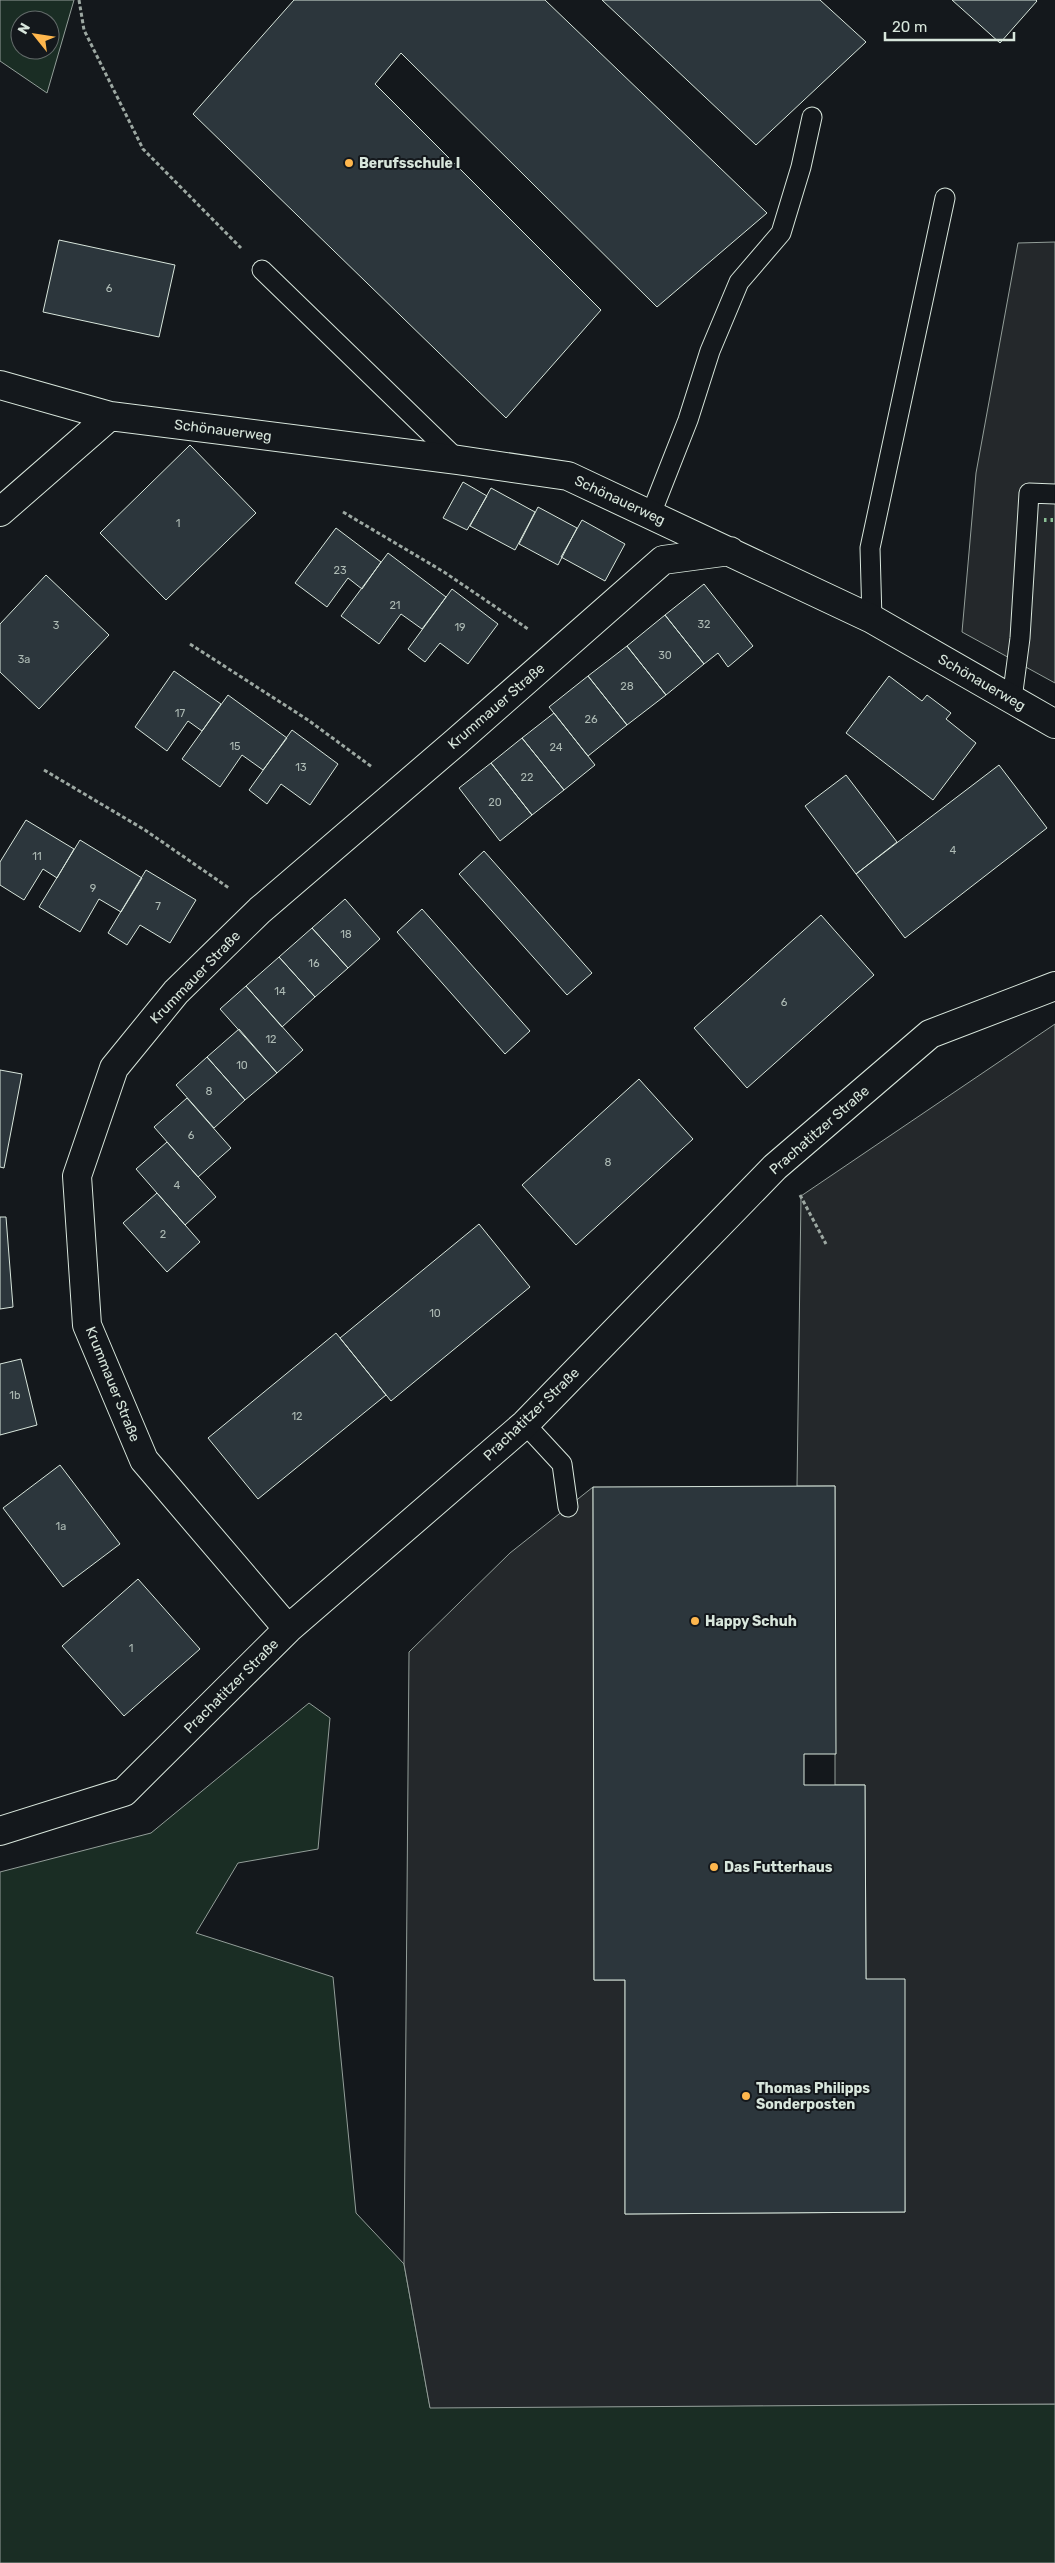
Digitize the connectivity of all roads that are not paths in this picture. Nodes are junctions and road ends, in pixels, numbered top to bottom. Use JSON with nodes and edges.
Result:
{"nodes":[{"id":1,"x":812,"y":117,"type":"dead end"},
{"id":2,"x":945,"y":198,"type":"dead end"},
{"id":3,"x":262,"y":270,"type":"road end"},
{"id":4,"x":0,"y":385,"type":"edge"},
{"id":5,"x":110,"y":416,"type":"junction"},
{"id":6,"x":458,"y":460,"type":"junction"},
{"id":7,"x":1055,"y":494,"type":"edge"},
{"id":8,"x":0,"y":512,"type":"edge"},
{"id":9,"x":651,"y":514,"type":"junction"},
{"id":10,"x":730,"y":551,"type":"junction"},
{"id":11,"x":872,"y":619,"type":"junction"},
{"id":12,"x":1012,"y":699,"type":"junction"},
{"id":13,"x":1055,"y":724,"type":"edge"},
{"id":14,"x":1055,"y":986,"type":"edge"},
{"id":15,"x":525,"y":1424,"type":"junction"},
{"id":16,"x":568,"y":1507,"type":"dead end"},
{"id":17,"x":288,"y":1629,"type":"junction"},
{"id":18,"x":0,"y":1831,"type":"edge"}],
"edges":[{"from":1,"to":9,"type":"lane"},
{"from":2,"to":11,"type":"lane"},
{"from":3,"to":6,"type":"lane"},
{"from":4,"to":5,"type":"street","name":"Schönauerweg"},
{"from":5,"to":6,"type":"street","name":"Schönauerweg"},
{"from":5,"to":8,"type":"street"},
{"from":6,"to":9,"type":"street","name":"Schönauerweg"},
{"from":7,"to":12,"type":"lane"},
{"from":9,"to":10,"type":"street","name":"Schönauerweg"},
{"from":10,"to":11,"type":"street","name":"Schönauerweg"},
{"from":10,"to":17,"type":"street","name":"Krummauer Straße"},
{"from":11,"to":12,"type":"street","name":"Schönauerweg"},
{"from":12,"to":13,"type":"street","name":"Schönauerweg"},
{"from":14,"to":15,"type":"street","name":"Prachatitzer Straße"},
{"from":15,"to":16,"type":"lane"},
{"from":15,"to":17,"type":"street","name":"Prachatitzer Straße"},
{"from":17,"to":18,"type":"street","name":"Prachatitzer Straße"}]}
